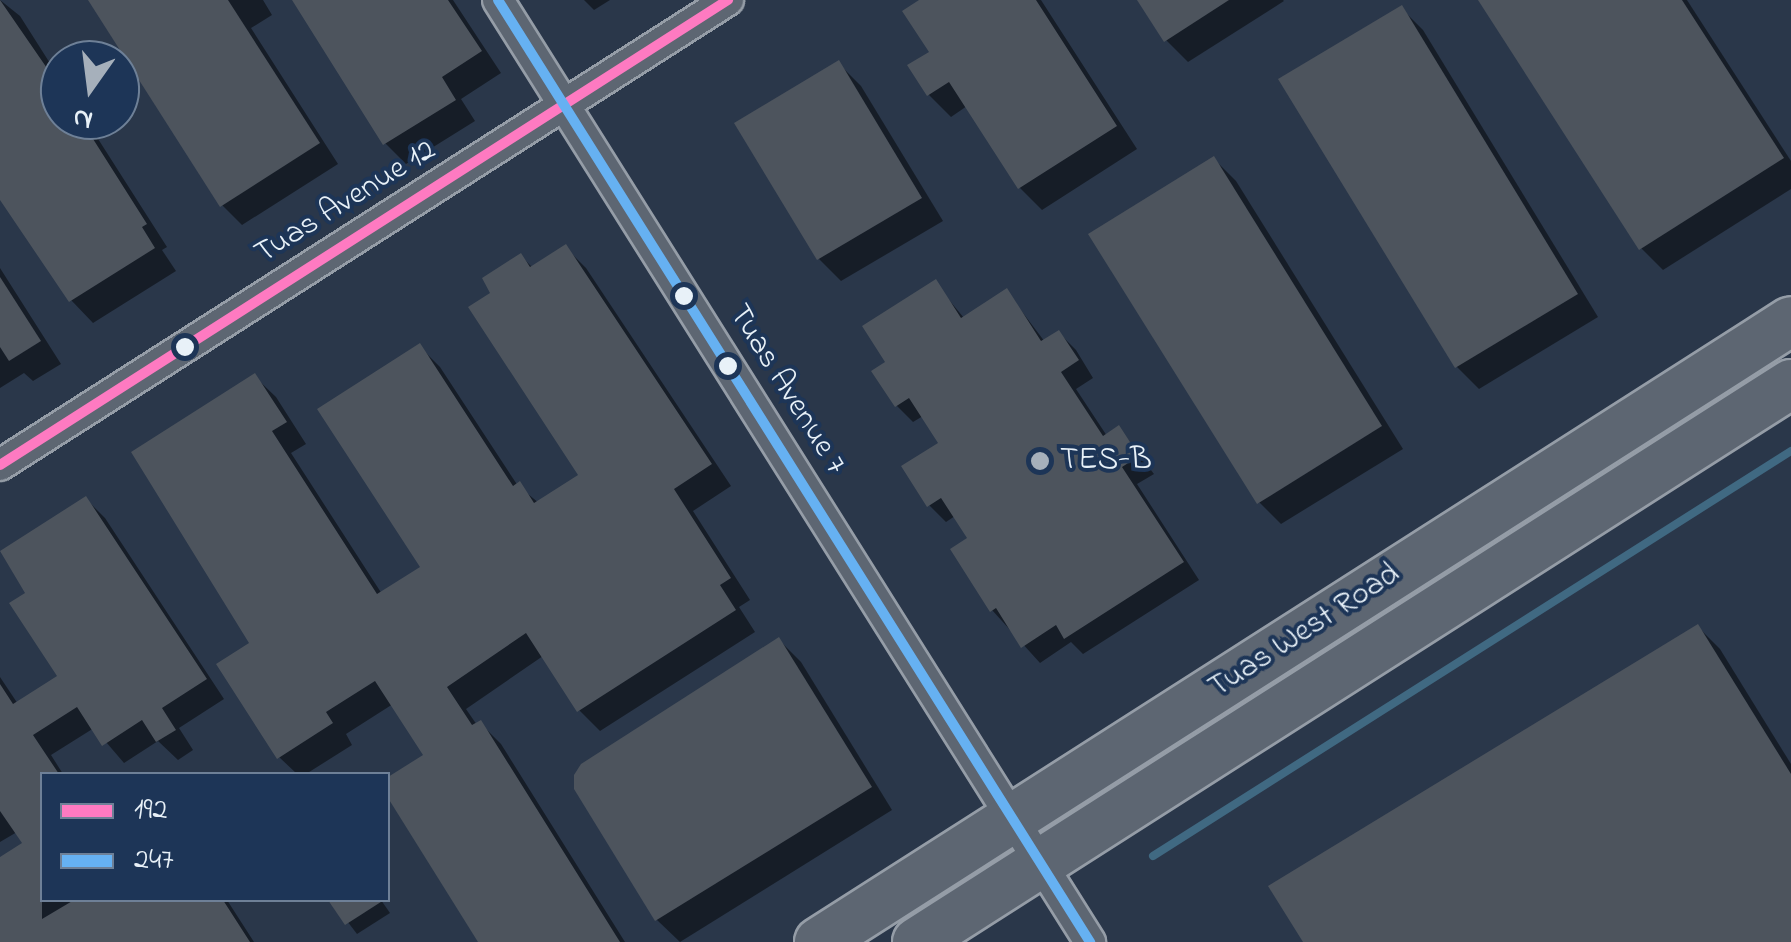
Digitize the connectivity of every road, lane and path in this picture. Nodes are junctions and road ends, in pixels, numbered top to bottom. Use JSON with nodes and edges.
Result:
{"nodes":[{"id":1,"x":498,"y":0,"type":"edge"},
{"id":2,"x":728,"y":0,"type":"edge"},
{"id":3,"x":566,"y":106,"type":"junction"},
{"id":4,"x":1791,"y":321,"type":"edge"},
{"id":5,"x":1791,"y":384,"type":"edge"},
{"id":6,"x":0,"y":464,"type":"edge"},
{"id":7,"x":1012,"y":819,"type":"junction"},
{"id":8,"x":1040,"y":863,"type":"junction"},
{"id":9,"x":820,"y":942,"type":"edge"},
{"id":10,"x":917,"y":942,"type":"edge"},
{"id":11,"x":1090,"y":942,"type":"edge"}],
"edges":[{"from":1,"to":3,"type":"street","name":"Tuas Avenue 7"},
{"from":2,"to":3,"type":"street","name":"Tuas Avenue 12"},
{"from":3,"to":6,"type":"street","name":"Tuas Avenue 12"},
{"from":3,"to":7,"type":"street","name":"Tuas Avenue 7"},
{"from":4,"to":7,"type":"main road","name":"Tuas West Road"},
{"from":5,"to":8,"type":"main road","name":"Tuas West Road"},
{"from":7,"to":8,"type":"street","name":"Tuas Avenue 7"},
{"from":7,"to":9,"type":"main road","name":"Tuas West Road"},
{"from":8,"to":10,"type":"main road","name":"Tuas West Road"},
{"from":8,"to":11,"type":"street","name":"Tuas Avenue 7"}]}
